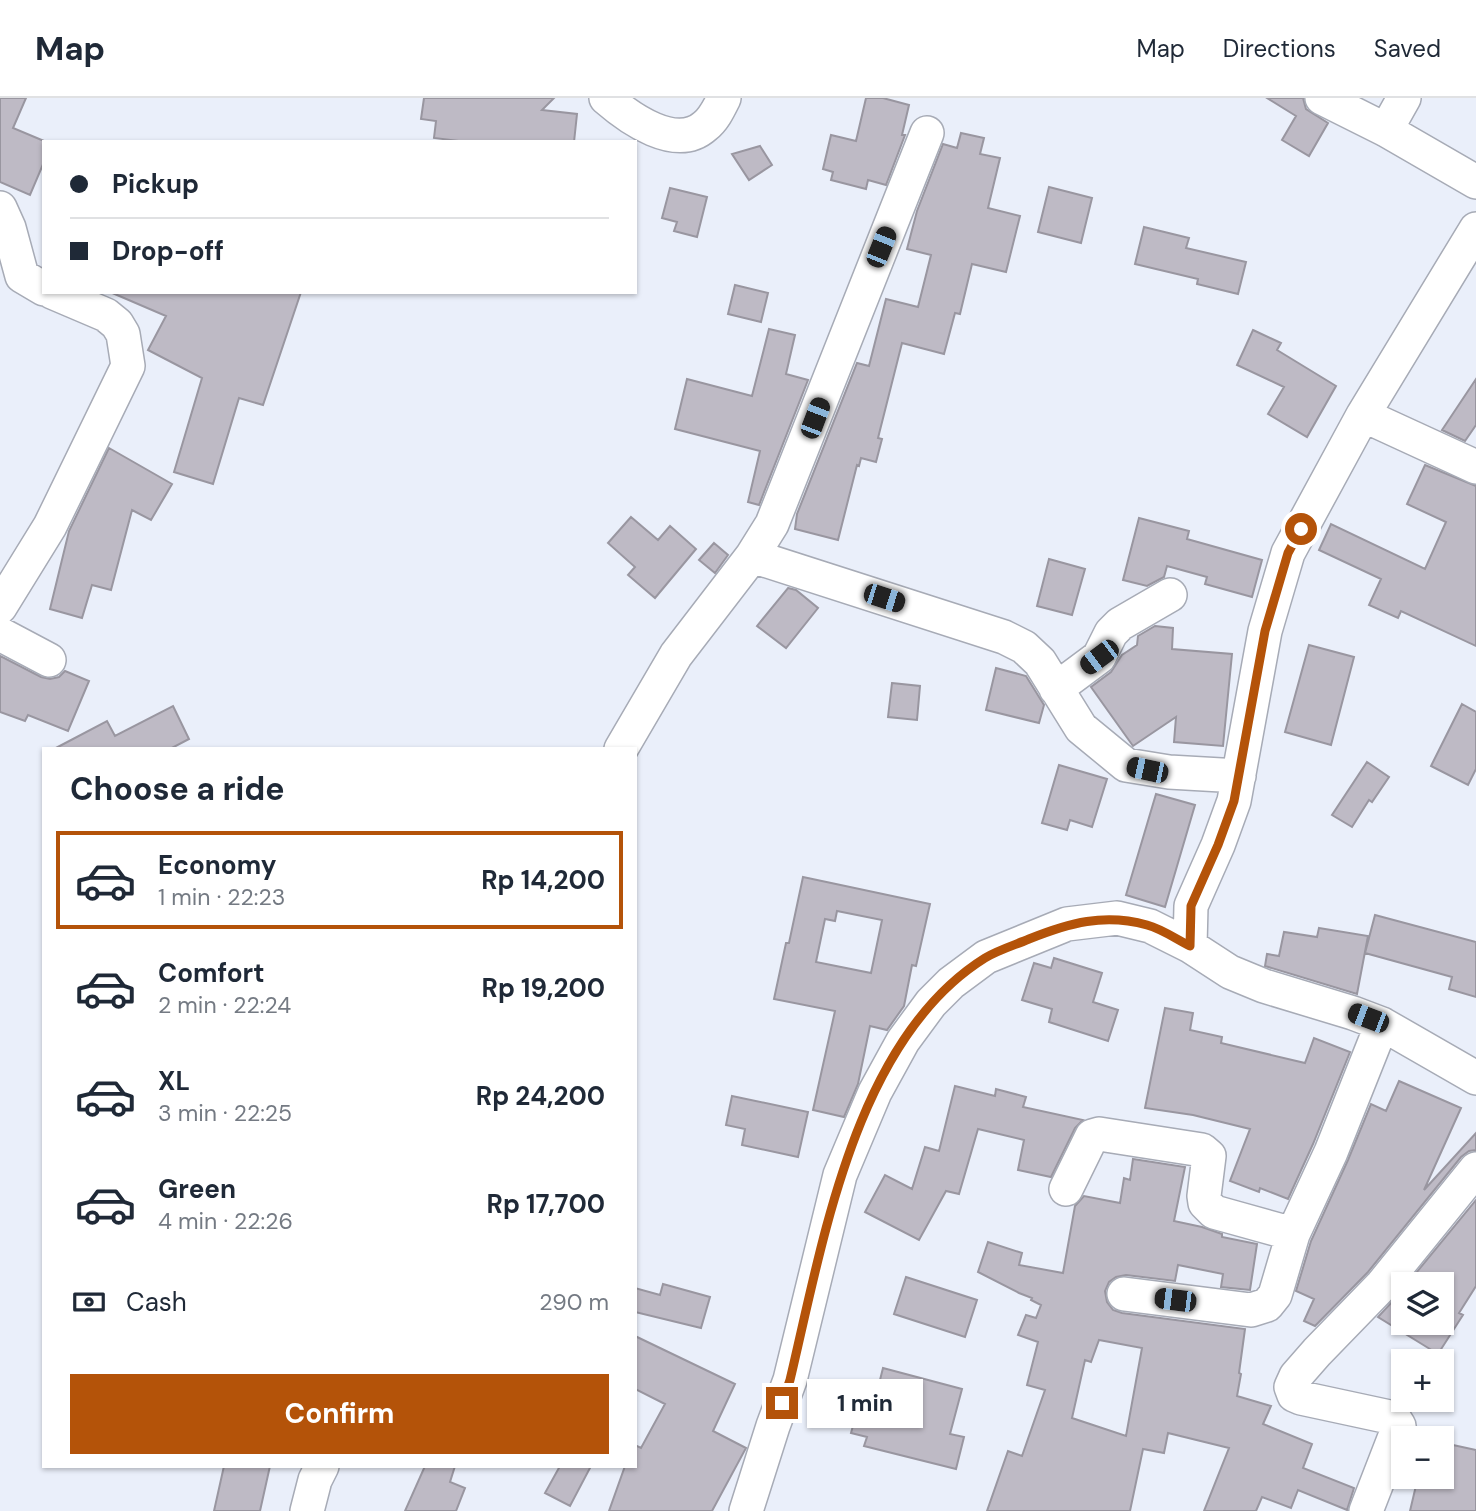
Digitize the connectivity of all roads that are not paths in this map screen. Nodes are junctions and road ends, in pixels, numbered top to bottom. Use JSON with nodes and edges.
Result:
{"nodes":[{"id":1,"x":606,"y":98,"type":"edge"},
{"id":2,"x":724,"y":98,"type":"edge"},
{"id":3,"x":1322,"y":98,"type":"edge"},
{"id":4,"x":1404,"y":98,"type":"edge"},
{"id":5,"x":1386,"y":130,"type":"junction"},
{"id":6,"x":927,"y":133,"type":"dead end"},
{"id":7,"x":1476,"y":182,"type":"edge"},
{"id":8,"x":0,"y":208,"type":"edge"},
{"id":9,"x":1476,"y":229,"type":"edge"},
{"id":10,"x":42,"y":288,"type":"edge"},
{"id":11,"x":57,"y":294,"type":"edge"},
{"id":12,"x":1363,"y":415,"type":"junction"},
{"id":13,"x":1476,"y":467,"type":"edge"},
{"id":14,"x":752,"y":556,"type":"junction"},
{"id":15,"x":1170,"y":596,"type":"dead end"},
{"id":16,"x":0,"y":607,"type":"edge"},
{"id":17,"x":0,"y":634,"type":"edge"},
{"id":18,"x":49,"y":660,"type":"dead end"},
{"id":19,"x":1056,"y":689,"type":"junction"},
{"id":20,"x":622,"y":747,"type":"edge"},
{"id":21,"x":1239,"y":776,"type":"junction"},
{"id":22,"x":1190,"y":946,"type":"junction"},
{"id":23,"x":1382,"y":1024,"type":"junction"},
{"id":24,"x":1476,"y":1078,"type":"edge"},
{"id":25,"x":1476,"y":1169,"type":"edge"},
{"id":26,"x":1066,"y":1189,"type":"dead end"},
{"id":27,"x":1293,"y":1234,"type":"junction"},
{"id":28,"x":1124,"y":1294,"type":"dead end"},
{"id":29,"x":321,"y":1468,"type":"edge"},
{"id":30,"x":307,"y":1511,"type":"edge"},
{"id":31,"x":746,"y":1511,"type":"edge"},
{"id":32,"x":1366,"y":1511,"type":"edge"}],
"edges":[{"from":1,"to":2,"type":"street"},
{"from":3,"to":5,"type":"street"},
{"from":4,"to":5,"type":"street"},
{"from":5,"to":7,"type":"street"},
{"from":6,"to":14,"type":"street"},
{"from":8,"to":10,"type":"street"},
{"from":9,"to":12,"type":"street"},
{"from":11,"to":16,"type":"street"},
{"from":12,"to":13,"type":"street"},
{"from":12,"to":21,"type":"street"},
{"from":14,"to":19,"type":"street"},
{"from":14,"to":20,"type":"street"},
{"from":15,"to":19,"type":"street"},
{"from":17,"to":18,"type":"street"},
{"from":19,"to":21,"type":"street"},
{"from":21,"to":22,"type":"street"},
{"from":22,"to":23,"type":"street"},
{"from":22,"to":31,"type":"street"},
{"from":23,"to":24,"type":"street"},
{"from":23,"to":27,"type":"street"},
{"from":25,"to":32,"type":"street"},
{"from":26,"to":27,"type":"street"},
{"from":27,"to":28,"type":"street"},
{"from":29,"to":30,"type":"street"}]}
